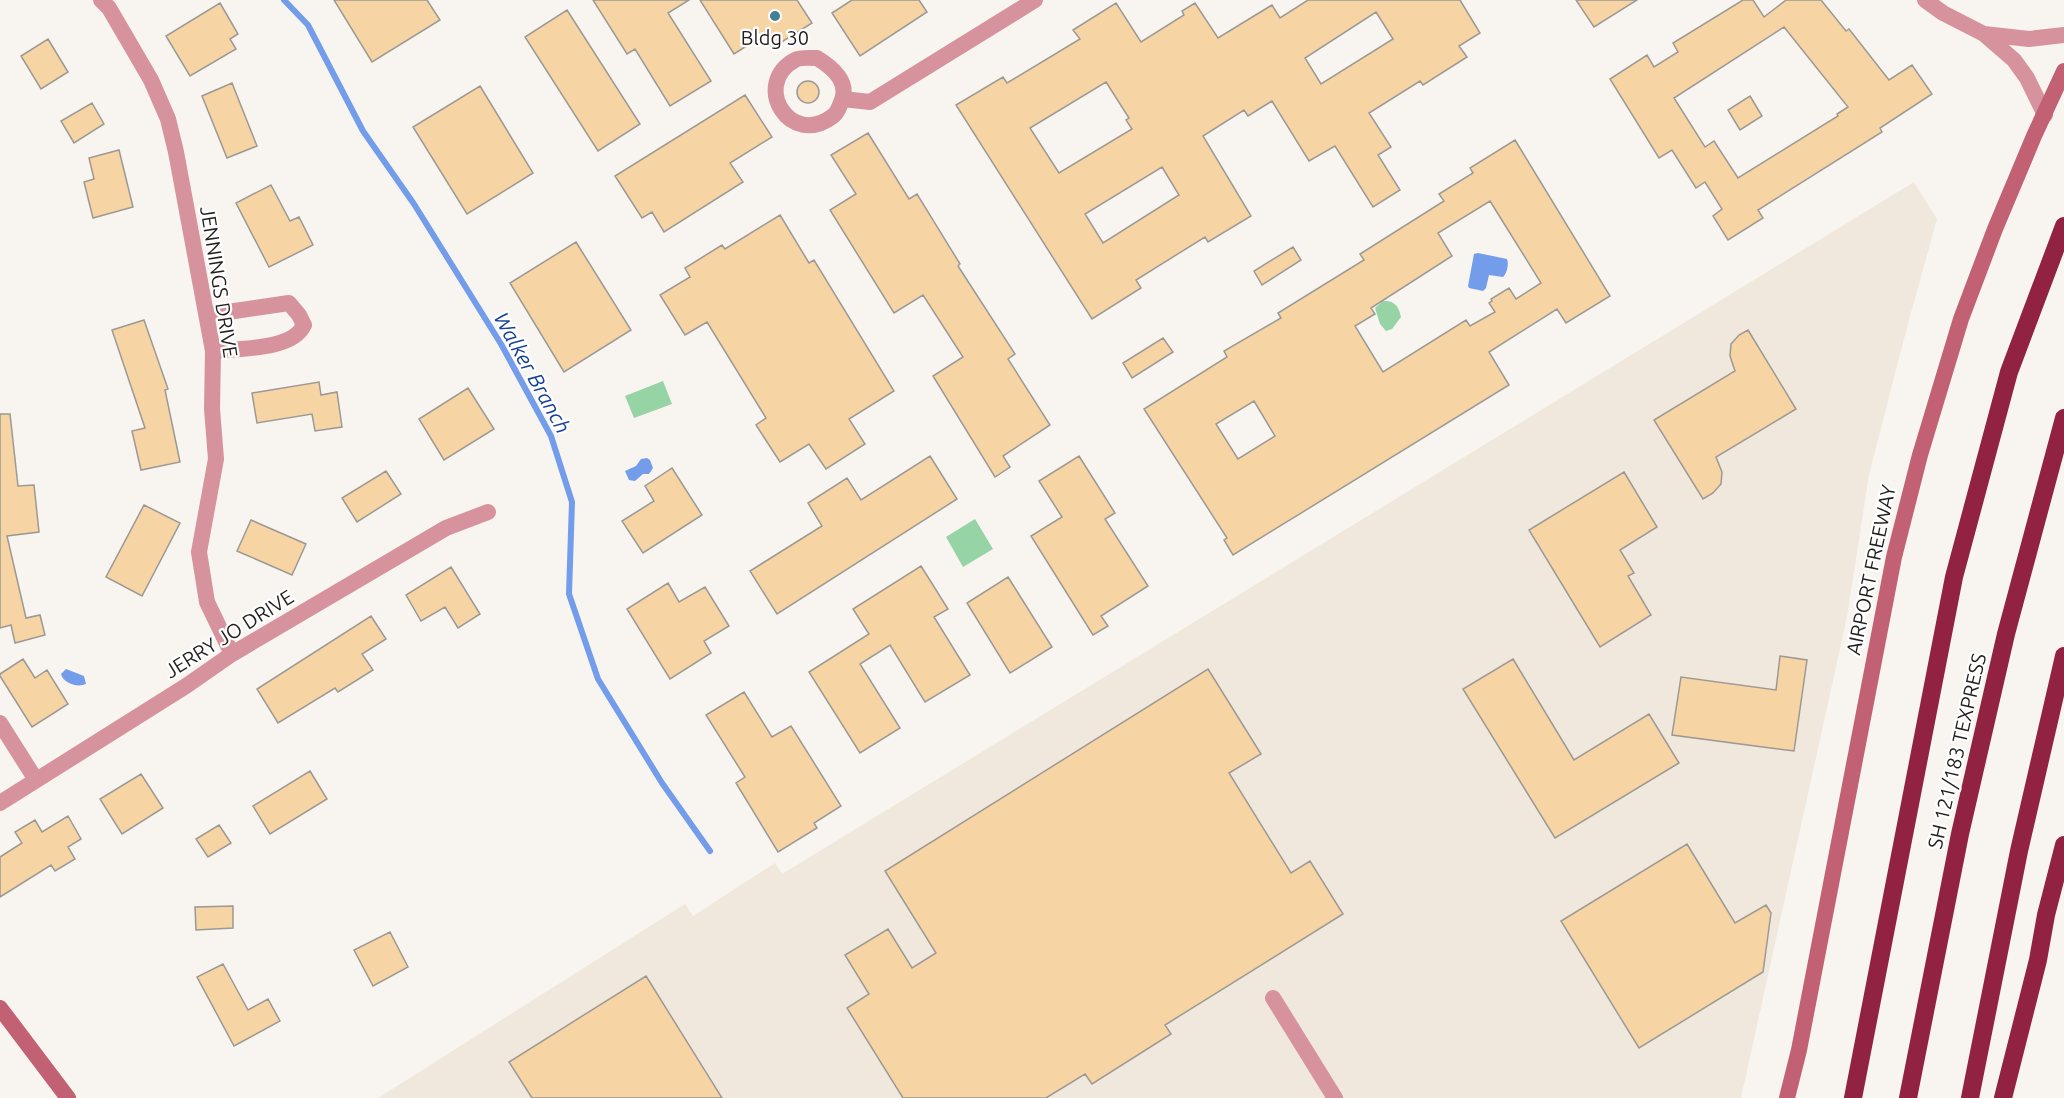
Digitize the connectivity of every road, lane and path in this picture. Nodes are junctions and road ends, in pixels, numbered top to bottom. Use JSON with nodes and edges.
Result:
{"nodes":[{"id":1,"x":101,"y":0,"type":"edge"},
{"id":2,"x":1035,"y":0,"type":"edge"},
{"id":3,"x":1925,"y":0,"type":"edge"},
{"id":4,"x":1984,"y":34,"type":"junction"},
{"id":5,"x":2064,"y":35,"type":"edge"},
{"id":6,"x":2064,"y":71,"type":"edge"},
{"id":7,"x":843,"y":99,"type":"junction"},
{"id":8,"x":2045,"y":115,"type":"junction"},
{"id":9,"x":2064,"y":226,"type":"edge"},
{"id":10,"x":207,"y":315,"type":"junction"},
{"id":11,"x":213,"y":351,"type":"junction"},
{"id":12,"x":2064,"y":418,"type":"edge"},
{"id":13,"x":488,"y":513,"type":"dead end"},
{"id":14,"x":232,"y":654,"type":"junction"},
{"id":15,"x":2064,"y":656,"type":"edge"},
{"id":16,"x":0,"y":723,"type":"edge"},
{"id":17,"x":36,"y":780,"type":"junction"},
{"id":18,"x":0,"y":803,"type":"edge"},
{"id":19,"x":2064,"y":846,"type":"edge"},
{"id":20,"x":2064,"y":897,"type":"edge"},
{"id":21,"x":2046,"y":915,"type":"junction"},
{"id":22,"x":1273,"y":998,"type":"dead end"},
{"id":23,"x":0,"y":1008,"type":"edge"},
{"id":24,"x":1853,"y":1097,"type":"edge"},
{"id":25,"x":68,"y":1098,"type":"edge"},
{"id":26,"x":1335,"y":1098,"type":"edge"},
{"id":27,"x":1787,"y":1098,"type":"edge"},
{"id":28,"x":1908,"y":1098,"type":"edge"},
{"id":29,"x":1970,"y":1098,"type":"edge"},
{"id":30,"x":2003,"y":1098,"type":"edge"}],
"edges":[{"from":1,"to":10,"type":"street","name":"JENNINGS DRIVE"},
{"from":2,"to":7,"type":"street"},
{"from":3,"to":4,"type":"street"},
{"from":4,"to":5,"type":"street"},
{"from":4,"to":8,"type":"street"},
{"from":6,"to":8,"type":"main road","name":"AIRPORT FREEWAY"},
{"from":7,"to":7,"type":"street"},
{"from":8,"to":27,"type":"main road","name":"AIRPORT FREEWAY"},
{"from":9,"to":24,"type":"highway"},
{"from":10,"to":11,"type":"street","name":"JENNINGS DRIVE"},
{"from":10,"to":11,"type":"street"},
{"from":11,"to":14,"type":"street","name":"JENNINGS DRIVE"},
{"from":12,"to":28,"type":"highway","name":"SH 121/183 TEXPRESS"},
{"from":13,"to":14,"type":"street","name":"JERRY JO DRIVE"},
{"from":14,"to":17,"type":"street","name":"JERRY JO DRIVE"},
{"from":15,"to":29,"type":"highway"},
{"from":16,"to":17,"type":"street"},
{"from":17,"to":18,"type":"street","name":"JERRY JO DRIVE"},
{"from":19,"to":21,"type":"highway"},
{"from":20,"to":21,"type":"highway"},
{"from":21,"to":30,"type":"highway"},
{"from":22,"to":26,"type":"street"},
{"from":23,"to":25,"type":"main road"}]}
